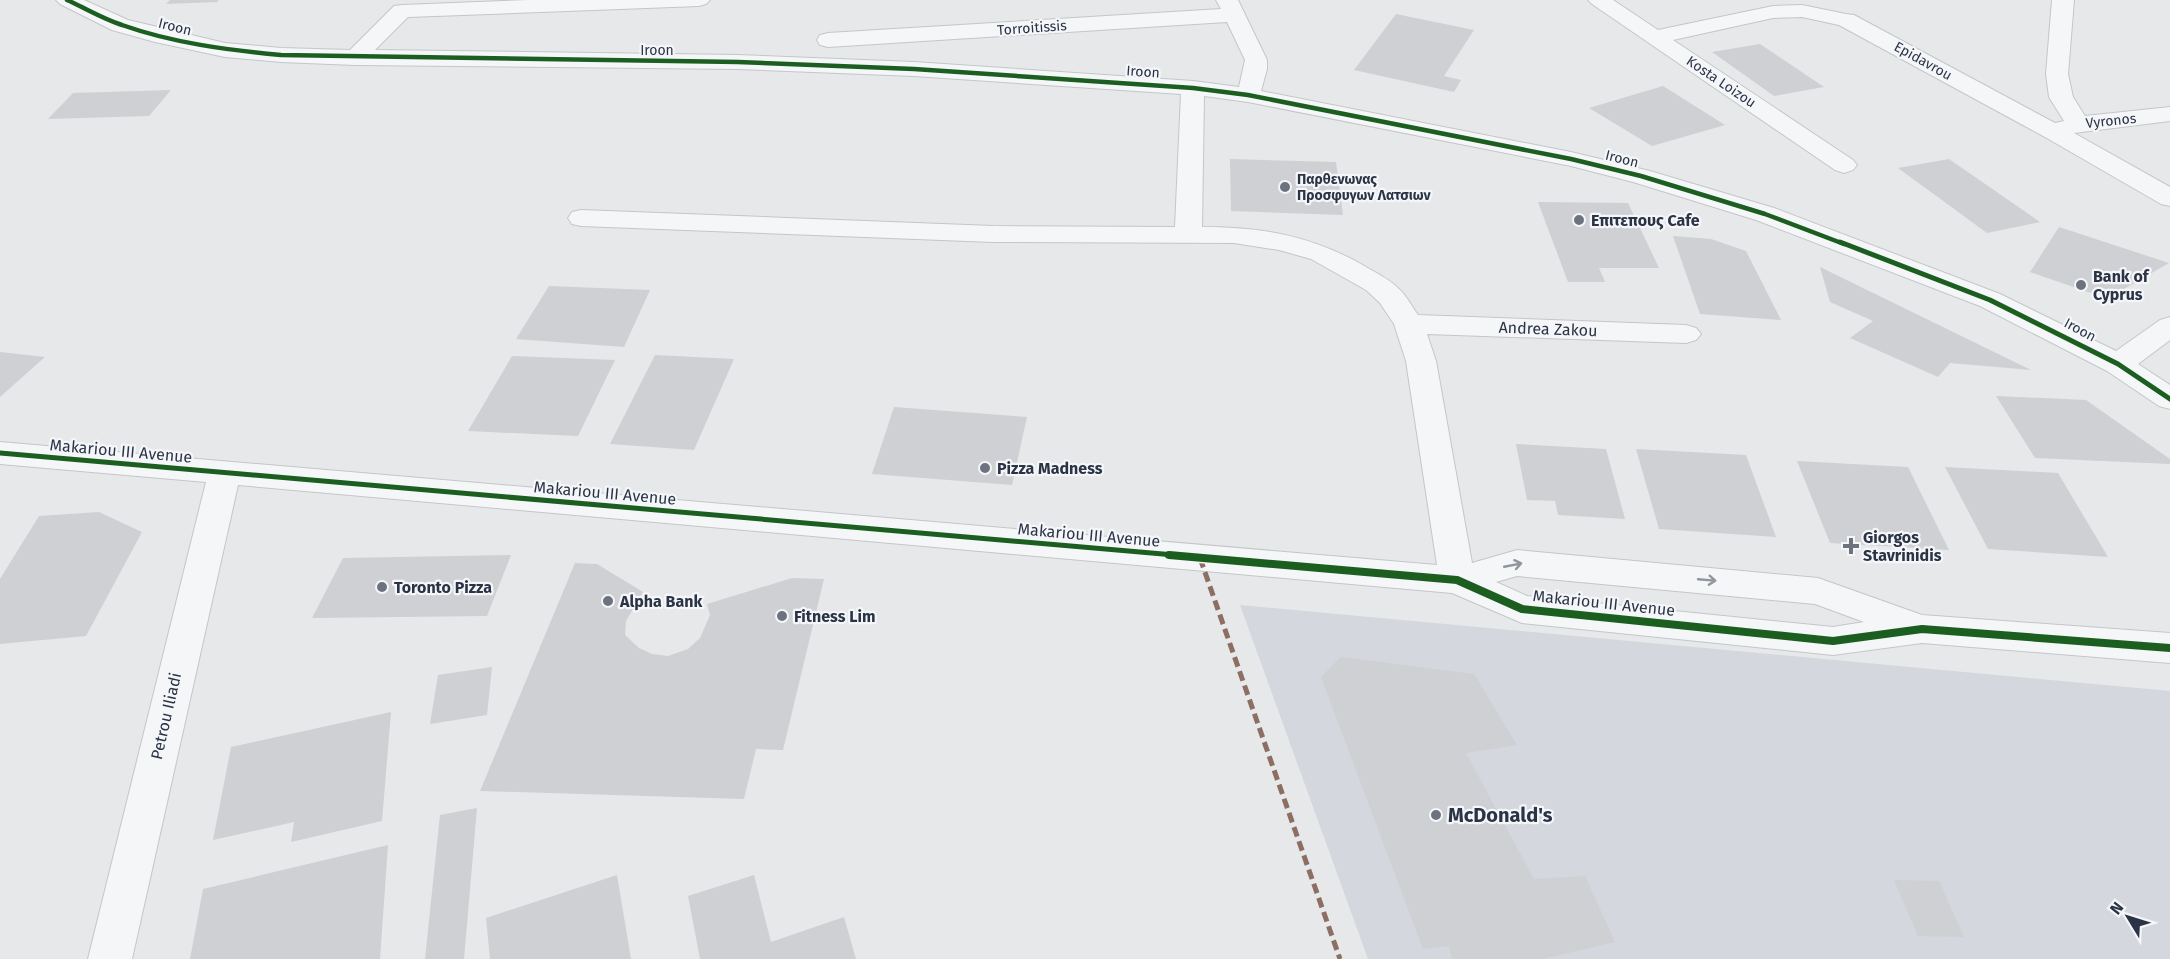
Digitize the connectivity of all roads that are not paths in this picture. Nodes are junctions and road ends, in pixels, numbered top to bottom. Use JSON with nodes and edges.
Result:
{"nodes":[{"id":1,"x":67,"y":0,"type":"edge"},
{"id":2,"x":699,"y":0,"type":"edge"},
{"id":3,"x":1599,"y":0,"type":"edge"},
{"id":4,"x":2063,"y":0,"type":"edge"},
{"id":5,"x":1231,"y":8,"type":"edge"},
{"id":6,"x":1654,"y":37,"type":"junction"},
{"id":7,"x":828,"y":40,"type":"dead end"},
{"id":8,"x":355,"y":58,"type":"junction"},
{"id":9,"x":1193,"y":88,"type":"junction"},
{"id":10,"x":1248,"y":94,"type":"junction"},
{"id":11,"x":2170,"y":114,"type":"edge"},
{"id":12,"x":2078,"y":124,"type":"junction"},
{"id":13,"x":2054,"y":132,"type":"junction"},
{"id":14,"x":1844,"y":165,"type":"dead end"},
{"id":15,"x":2170,"y":198,"type":"edge"},
{"id":16,"x":581,"y":218,"type":"dead end"},
{"id":17,"x":1188,"y":235,"type":"junction"},
{"id":18,"x":1409,"y":324,"type":"junction"},
{"id":19,"x":2170,"y":326,"type":"edge"},
{"id":20,"x":1686,"y":334,"type":"dead end"},
{"id":21,"x":2118,"y":364,"type":"junction"},
{"id":22,"x":2170,"y":399,"type":"edge"},
{"id":23,"x":0,"y":453,"type":"edge"},
{"id":24,"x":224,"y":474,"type":"junction"},
{"id":25,"x":1456,"y":580,"type":"junction"},
{"id":26,"x":1922,"y":629,"type":"junction"},
{"id":27,"x":2170,"y":648,"type":"edge"},
{"id":28,"x":110,"y":959,"type":"edge"}],
"edges":[{"from":1,"to":8,"type":"street","name":"Iroon"},
{"from":2,"to":8,"type":"street"},
{"from":3,"to":6,"type":"street","name":"Kosta Loizou"},
{"from":4,"to":12,"type":"street"},
{"from":5,"to":7,"type":"street","name":"Torroitissis"},
{"from":5,"to":10,"type":"street"},
{"from":6,"to":13,"type":"street","name":"Epidavrou"},
{"from":6,"to":14,"type":"street","name":"Kosta Loizou"},
{"from":8,"to":9,"type":"street","name":"Iroon"},
{"from":9,"to":10,"type":"street","name":"Iroon"},
{"from":9,"to":17,"type":"street"},
{"from":10,"to":21,"type":"street","name":"Iroon"},
{"from":11,"to":12,"type":"street","name":"Vyronos"},
{"from":12,"to":13,"type":"street","name":"Vyronos"},
{"from":13,"to":15,"type":"street","name":"Epidavrou"},
{"from":16,"to":17,"type":"street"},
{"from":17,"to":18,"type":"street"},
{"from":18,"to":20,"type":"street","name":"Andrea Zakou"},
{"from":18,"to":25,"type":"street"},
{"from":19,"to":21,"type":"street"},
{"from":21,"to":22,"type":"street","name":"Iroon"},
{"from":23,"to":24,"type":"street","name":"Makariou III Avenue"},
{"from":24,"to":25,"type":"street","name":"Makariou III Avenue"},
{"from":24,"to":28,"type":"street","name":"Petrou Iliadi"},
{"from":25,"to":26,"type":"street","name":"Makariou III Avenue"},
{"from":25,"to":26,"type":"street","name":"Makariou III Avenue","one_way":true},
{"from":26,"to":27,"type":"street","name":"Makariou III Avenue"}]}
